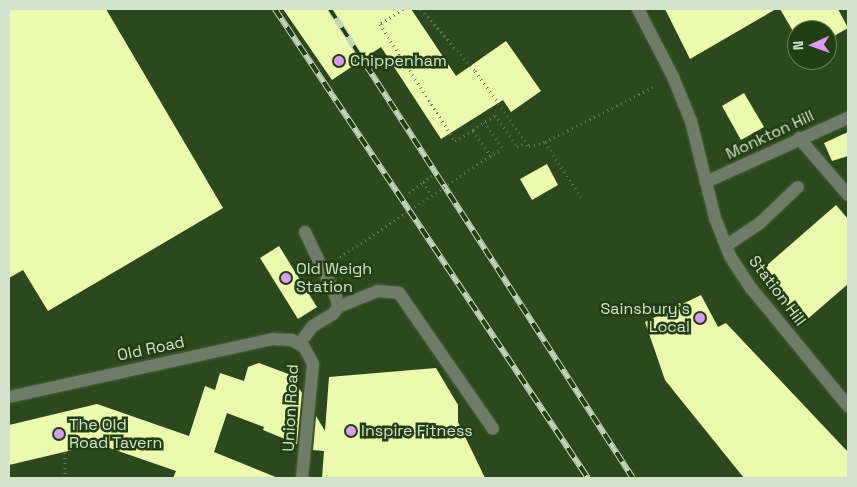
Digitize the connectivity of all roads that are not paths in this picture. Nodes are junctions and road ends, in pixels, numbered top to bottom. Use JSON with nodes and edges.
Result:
{"nodes":[{"id":1,"x":638,"y":9,"type":"edge"},
{"id":2,"x":848,"y":118,"type":"edge"},
{"id":3,"x":798,"y":138,"type":"junction"},
{"id":4,"x":706,"y":182,"type":"junction"},
{"id":5,"x":798,"y":187,"type":"dead end"},
{"id":6,"x":848,"y":195,"type":"edge"},
{"id":7,"x":305,"y":232,"type":"dead end"},
{"id":8,"x":726,"y":246,"type":"junction"},
{"id":9,"x":338,"y":307,"type":"junction"},
{"id":10,"x":300,"y":344,"type":"junction"},
{"id":11,"x":9,"y":397,"type":"edge"},
{"id":12,"x":848,"y":406,"type":"edge"},
{"id":13,"x":493,"y":429,"type":"dead end"},
{"id":14,"x":302,"y":478,"type":"edge"}],
"edges":[{"from":1,"to":4,"type":"street","name":"Station Hill"},
{"from":2,"to":3,"type":"street","name":"Monkton Hill"},
{"from":3,"to":4,"type":"street","name":"Monkton Hill"},
{"from":3,"to":6,"type":"street"},
{"from":4,"to":8,"type":"street","name":"Station Hill"},
{"from":5,"to":8,"type":"street"},
{"from":7,"to":9,"type":"street"},
{"from":8,"to":12,"type":"street","name":"Station Hill"},
{"from":9,"to":10,"type":"street"},
{"from":9,"to":13,"type":"street"},
{"from":10,"to":11,"type":"street","name":"Old Road"},
{"from":10,"to":14,"type":"street","name":"Union Road"}]}
